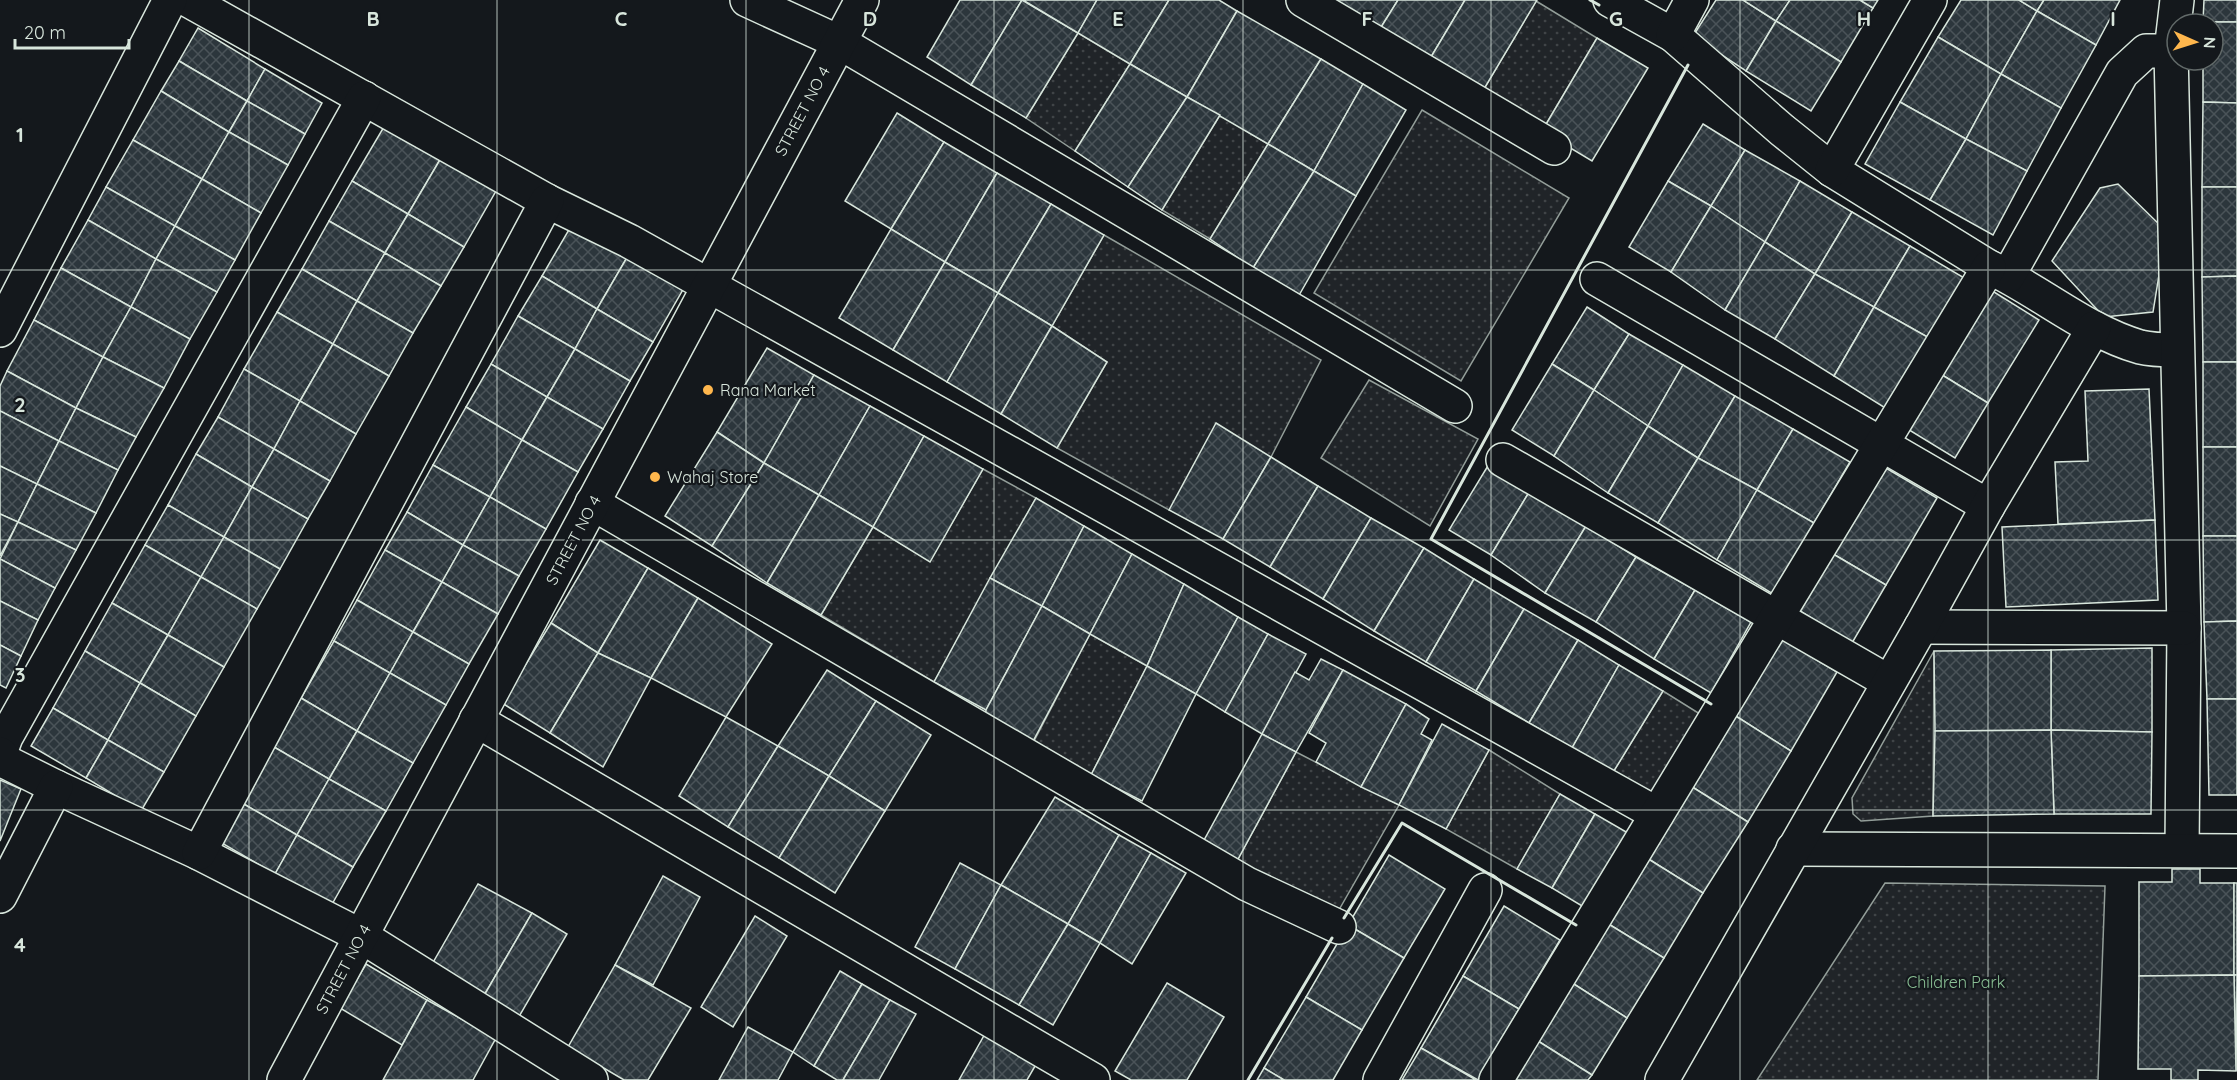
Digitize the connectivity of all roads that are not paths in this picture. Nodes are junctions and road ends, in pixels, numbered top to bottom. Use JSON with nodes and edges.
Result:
{"nodes":[{"id":1,"x":170,"y":0,"type":"edge"},
{"id":2,"x":188,"y":0,"type":"edge"},
{"id":3,"x":747,"y":0,"type":"edge"},
{"id":4,"x":861,"y":0,"type":"edge"},
{"id":5,"x":1303,"y":0,"type":"edge"},
{"id":6,"x":1610,"y":0,"type":"edge"},
{"id":7,"x":1692,"y":0,"type":"edge"},
{"id":8,"x":1930,"y":0,"type":"edge"},
{"id":9,"x":1673,"y":35,"type":"junction"},
{"id":10,"x":839,"y":42,"type":"junction"},
{"id":11,"x":2165,"y":51,"type":"edge"},
{"id":12,"x":2171,"y":72,"type":"edge"},
{"id":13,"x":364,"y":98,"type":"junction"},
{"id":14,"x":1554,"y":148,"type":"dead end"},
{"id":15,"x":1832,"y":170,"type":"junction"},
{"id":16,"x":547,"y":201,"type":"junction"},
{"id":17,"x":1999,"y":272,"type":"junction"},
{"id":18,"x":1597,"y":279,"type":"dead end"},
{"id":19,"x":708,"y":286,"type":"junction"},
{"id":20,"x":2094,"y":328,"type":"junction"},
{"id":21,"x":0,"y":330,"type":"edge"},
{"id":22,"x":2177,"y":350,"type":"junction"},
{"id":23,"x":1455,"y":406,"type":"dead end"},
{"id":24,"x":1883,"y":444,"type":"junction"},
{"id":25,"x":1503,"y":460,"type":"dead end"},
{"id":26,"x":592,"y":503,"type":"junction"},
{"id":27,"x":1988,"y":506,"type":"junction"},
{"id":28,"x":1777,"y":617,"type":"junction"},
{"id":29,"x":1921,"y":627,"type":"junction"},
{"id":30,"x":2184,"y":628,"type":"junction"},
{"id":31,"x":1889,"y":682,"type":"junction"},
{"id":32,"x":476,"y":720,"type":"junction"},
{"id":33,"x":0,"y":753,"type":"edge"},
{"id":34,"x":56,"y":787,"type":"junction"},
{"id":35,"x":1657,"y":814,"type":"junction"},
{"id":36,"x":1793,"y":849,"type":"junction"},
{"id":37,"x":2181,"y":850,"type":"junction"},
{"id":38,"x":2237,"y":851,"type":"edge"},
{"id":39,"x":199,"y":853,"type":"junction"},
{"id":40,"x":1485,"y":890,"type":"dead end"},
{"id":41,"x":0,"y":896,"type":"edge"},
{"id":42,"x":1339,"y":927,"type":"dead end"},
{"id":43,"x":361,"y":936,"type":"junction"},
{"id":44,"x":284,"y":1080,"type":"edge"},
{"id":45,"x":591,"y":1080,"type":"edge"},
{"id":46,"x":1093,"y":1080,"type":"edge"},
{"id":47,"x":1380,"y":1080,"type":"edge"},
{"id":48,"x":1496,"y":1080,"type":"edge"},
{"id":49,"x":1662,"y":1080,"type":"edge"}],
"edges":[{"from":1,"to":21,"type":"street"},
{"from":2,"to":13,"type":"street"},
{"from":3,"to":10,"type":"street"},
{"from":4,"to":10,"type":"street","name":"STREET NO 4"},
{"from":5,"to":14,"type":"street"},
{"from":6,"to":9,"type":"street"},
{"from":7,"to":9,"type":"street"},
{"from":8,"to":15,"type":"street"},
{"from":9,"to":15,"type":"street"},
{"from":10,"to":19,"type":"street","name":"STREET NO 4"},
{"from":10,"to":23,"type":"street"},
{"from":11,"to":17,"type":"street"},
{"from":12,"to":22,"type":"street"},
{"from":13,"to":16,"type":"street"},
{"from":13,"to":33,"type":"street"},
{"from":15,"to":17,"type":"street"},
{"from":16,"to":19,"type":"street"},
{"from":16,"to":39,"type":"street"},
{"from":17,"to":20,"type":"street"},
{"from":17,"to":24,"type":"street"},
{"from":18,"to":24,"type":"street"},
{"from":19,"to":26,"type":"street","name":"STREET NO 4"},
{"from":19,"to":35,"type":"street"},
{"from":20,"to":22,"type":"street"},
{"from":20,"to":27,"type":"street"},
{"from":22,"to":30,"type":"street"},
{"from":24,"to":27,"type":"street"},
{"from":24,"to":28,"type":"street"},
{"from":25,"to":28,"type":"street"},
{"from":26,"to":32,"type":"street","name":"STREET NO 4"},
{"from":26,"to":42,"type":"street"},
{"from":27,"to":29,"type":"street"},
{"from":28,"to":31,"type":"street"},
{"from":28,"to":35,"type":"street"},
{"from":29,"to":30,"type":"street"},
{"from":29,"to":31,"type":"street"},
{"from":30,"to":37,"type":"street"},
{"from":31,"to":36,"type":"street"},
{"from":32,"to":43,"type":"street","name":"STREET NO 4"},
{"from":32,"to":46,"type":"street"},
{"from":33,"to":34,"type":"street"},
{"from":34,"to":39,"type":"street"},
{"from":34,"to":41,"type":"street"},
{"from":35,"to":48,"type":"street"},
{"from":36,"to":37,"type":"street"},
{"from":36,"to":49,"type":"street"},
{"from":37,"to":38,"type":"street"},
{"from":39,"to":43,"type":"street"},
{"from":40,"to":47,"type":"street"},
{"from":43,"to":44,"type":"street","name":"STREET NO 4"},
{"from":43,"to":45,"type":"street"}]}
